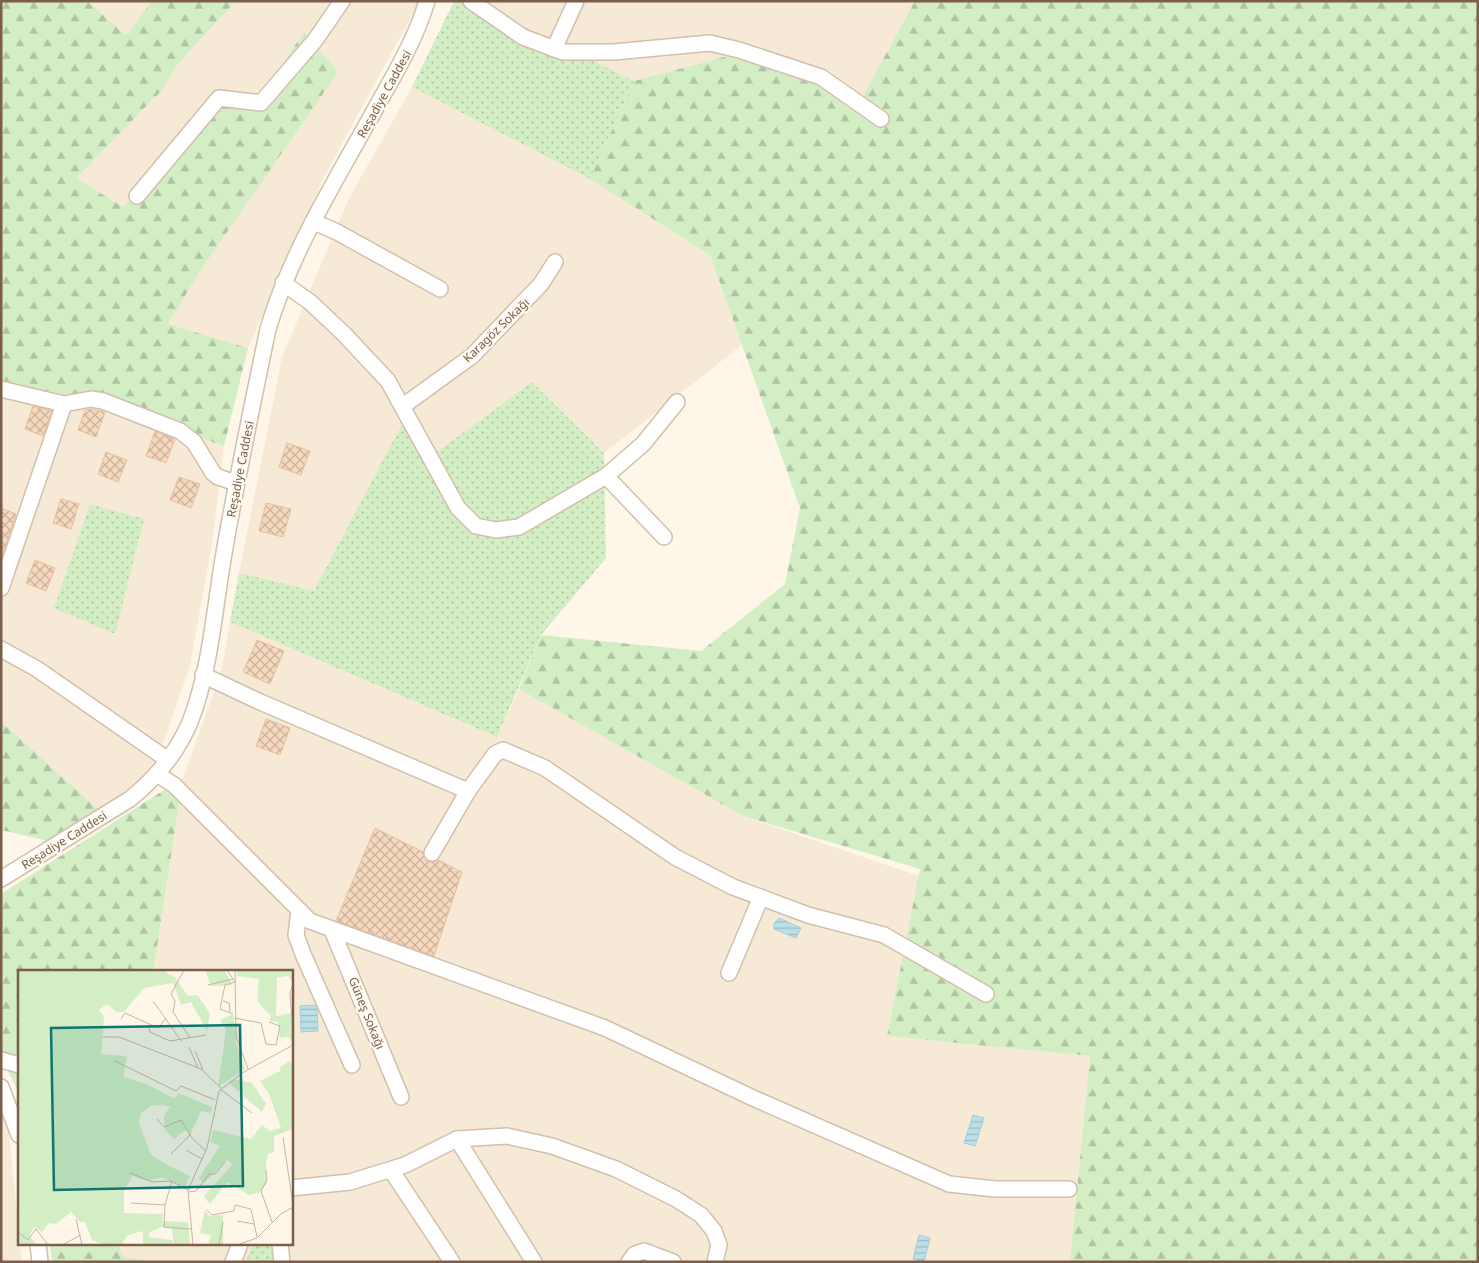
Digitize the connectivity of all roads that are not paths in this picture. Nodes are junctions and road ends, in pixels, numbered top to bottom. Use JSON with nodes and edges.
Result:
{"nodes":[{"id":1,"x":342,"y":1,"type":"edge"},
{"id":2,"x":427,"y":1,"type":"edge"},
{"id":3,"x":471,"y":1,"type":"edge"},
{"id":4,"x":576,"y":1,"type":"edge"},
{"id":5,"x":554,"y":49,"type":"junction"},
{"id":6,"x":881,"y":119,"type":"dead end"},
{"id":7,"x":137,"y":196,"type":"dead end"},
{"id":8,"x":314,"y":222,"type":"junction"},
{"id":9,"x":555,"y":262,"type":"dead end"},
{"id":10,"x":283,"y":283,"type":"junction"},
{"id":11,"x":440,"y":289,"type":"dead end"},
{"id":12,"x":1,"y":389,"type":"edge"},
{"id":13,"x":677,"y":402,"type":"dead end"},
{"id":14,"x":64,"y":404,"type":"junction"},
{"id":15,"x":403,"y":406,"type":"junction"},
{"id":16,"x":606,"y":476,"type":"junction"},
{"id":17,"x":236,"y":483,"type":"junction"},
{"id":18,"x":664,"y":537,"type":"dead end"},
{"id":19,"x":1,"y":588,"type":"edge"},
{"id":20,"x":1,"y":649,"type":"edge"},
{"id":21,"x":203,"y":675,"type":"junction"},
{"id":22,"x":168,"y":760,"type":"junction"},
{"id":23,"x":158,"y":774,"type":"junction"},
{"id":24,"x":468,"y":791,"type":"junction"},
{"id":25,"x":432,"y":853,"type":"dead end"},
{"id":26,"x":1,"y":879,"type":"edge"},
{"id":27,"x":761,"y":897,"type":"junction"},
{"id":28,"x":299,"y":910,"type":"junction"},
{"id":29,"x":332,"y":930,"type":"junction"},
{"id":30,"x":729,"y":973,"type":"dead end"},
{"id":31,"x":986,"y":994,"type":"dead end"},
{"id":32,"x":1,"y":1060,"type":"edge"},
{"id":33,"x":352,"y":1065,"type":"dead end"},
{"id":34,"x":18,"y":1066,"type":"edge"},
{"id":35,"x":1,"y":1087,"type":"edge"},
{"id":36,"x":401,"y":1097,"type":"dead end"},
{"id":37,"x":18,"y":1133,"type":"edge"},
{"id":38,"x":457,"y":1139,"type":"junction"},
{"id":39,"x":391,"y":1170,"type":"junction"},
{"id":40,"x":292,"y":1188,"type":"edge"},
{"id":41,"x":1069,"y":1189,"type":"dead end"},
{"id":42,"x":38,"y":1246,"type":"edge"},
{"id":43,"x":239,"y":1246,"type":"edge"},
{"id":44,"x":280,"y":1246,"type":"edge"},
{"id":45,"x":40,"y":1262,"type":"edge"},
{"id":46,"x":233,"y":1262,"type":"edge"},
{"id":47,"x":282,"y":1262,"type":"edge"},
{"id":48,"x":452,"y":1262,"type":"edge"},
{"id":49,"x":534,"y":1262,"type":"edge"},
{"id":50,"x":629,"y":1262,"type":"edge"},
{"id":51,"x":673,"y":1262,"type":"edge"},
{"id":52,"x":715,"y":1262,"type":"edge"}],
"edges":[{"from":1,"to":7,"type":"street"},
{"from":2,"to":8,"type":"street","name":"Reşadiye Caddesi"},
{"from":3,"to":5,"type":"street"},
{"from":4,"to":5,"type":"street"},
{"from":5,"to":6,"type":"street"},
{"from":8,"to":10,"type":"street","name":"Reşadiye Caddesi"},
{"from":8,"to":11,"type":"street"},
{"from":9,"to":15,"type":"street","name":"Karagöz Sokağı"},
{"from":10,"to":15,"type":"street"},
{"from":10,"to":17,"type":"street","name":"Reşadiye Caddesi"},
{"from":12,"to":14,"type":"street"},
{"from":13,"to":16,"type":"street"},
{"from":14,"to":17,"type":"street"},
{"from":14,"to":19,"type":"street"},
{"from":15,"to":16,"type":"street"},
{"from":16,"to":18,"type":"street"},
{"from":17,"to":21,"type":"street","name":"Reşadiye Caddesi"},
{"from":20,"to":22,"type":"street"},
{"from":21,"to":22,"type":"street","name":"Reşadiye Caddesi"},
{"from":21,"to":24,"type":"street"},
{"from":22,"to":23,"type":"street","name":"Reşadiye Caddesi"},
{"from":23,"to":26,"type":"street","name":"Reşadiye Caddesi"},
{"from":23,"to":28,"type":"street"},
{"from":24,"to":25,"type":"street"},
{"from":24,"to":27,"type":"street"},
{"from":27,"to":30,"type":"street"},
{"from":27,"to":31,"type":"street"},
{"from":28,"to":29,"type":"street"},
{"from":28,"to":33,"type":"street"},
{"from":29,"to":36,"type":"street","name":"Güneş Sokağı"},
{"from":29,"to":41,"type":"street"},
{"from":32,"to":34,"type":"street"},
{"from":35,"to":37,"type":"street"},
{"from":38,"to":39,"type":"street"},
{"from":38,"to":49,"type":"street"},
{"from":38,"to":52,"type":"street"},
{"from":39,"to":40,"type":"street"},
{"from":39,"to":48,"type":"street"},
{"from":42,"to":45,"type":"street"},
{"from":43,"to":46,"type":"street"},
{"from":44,"to":47,"type":"street"},
{"from":50,"to":51,"type":"street"}]}
